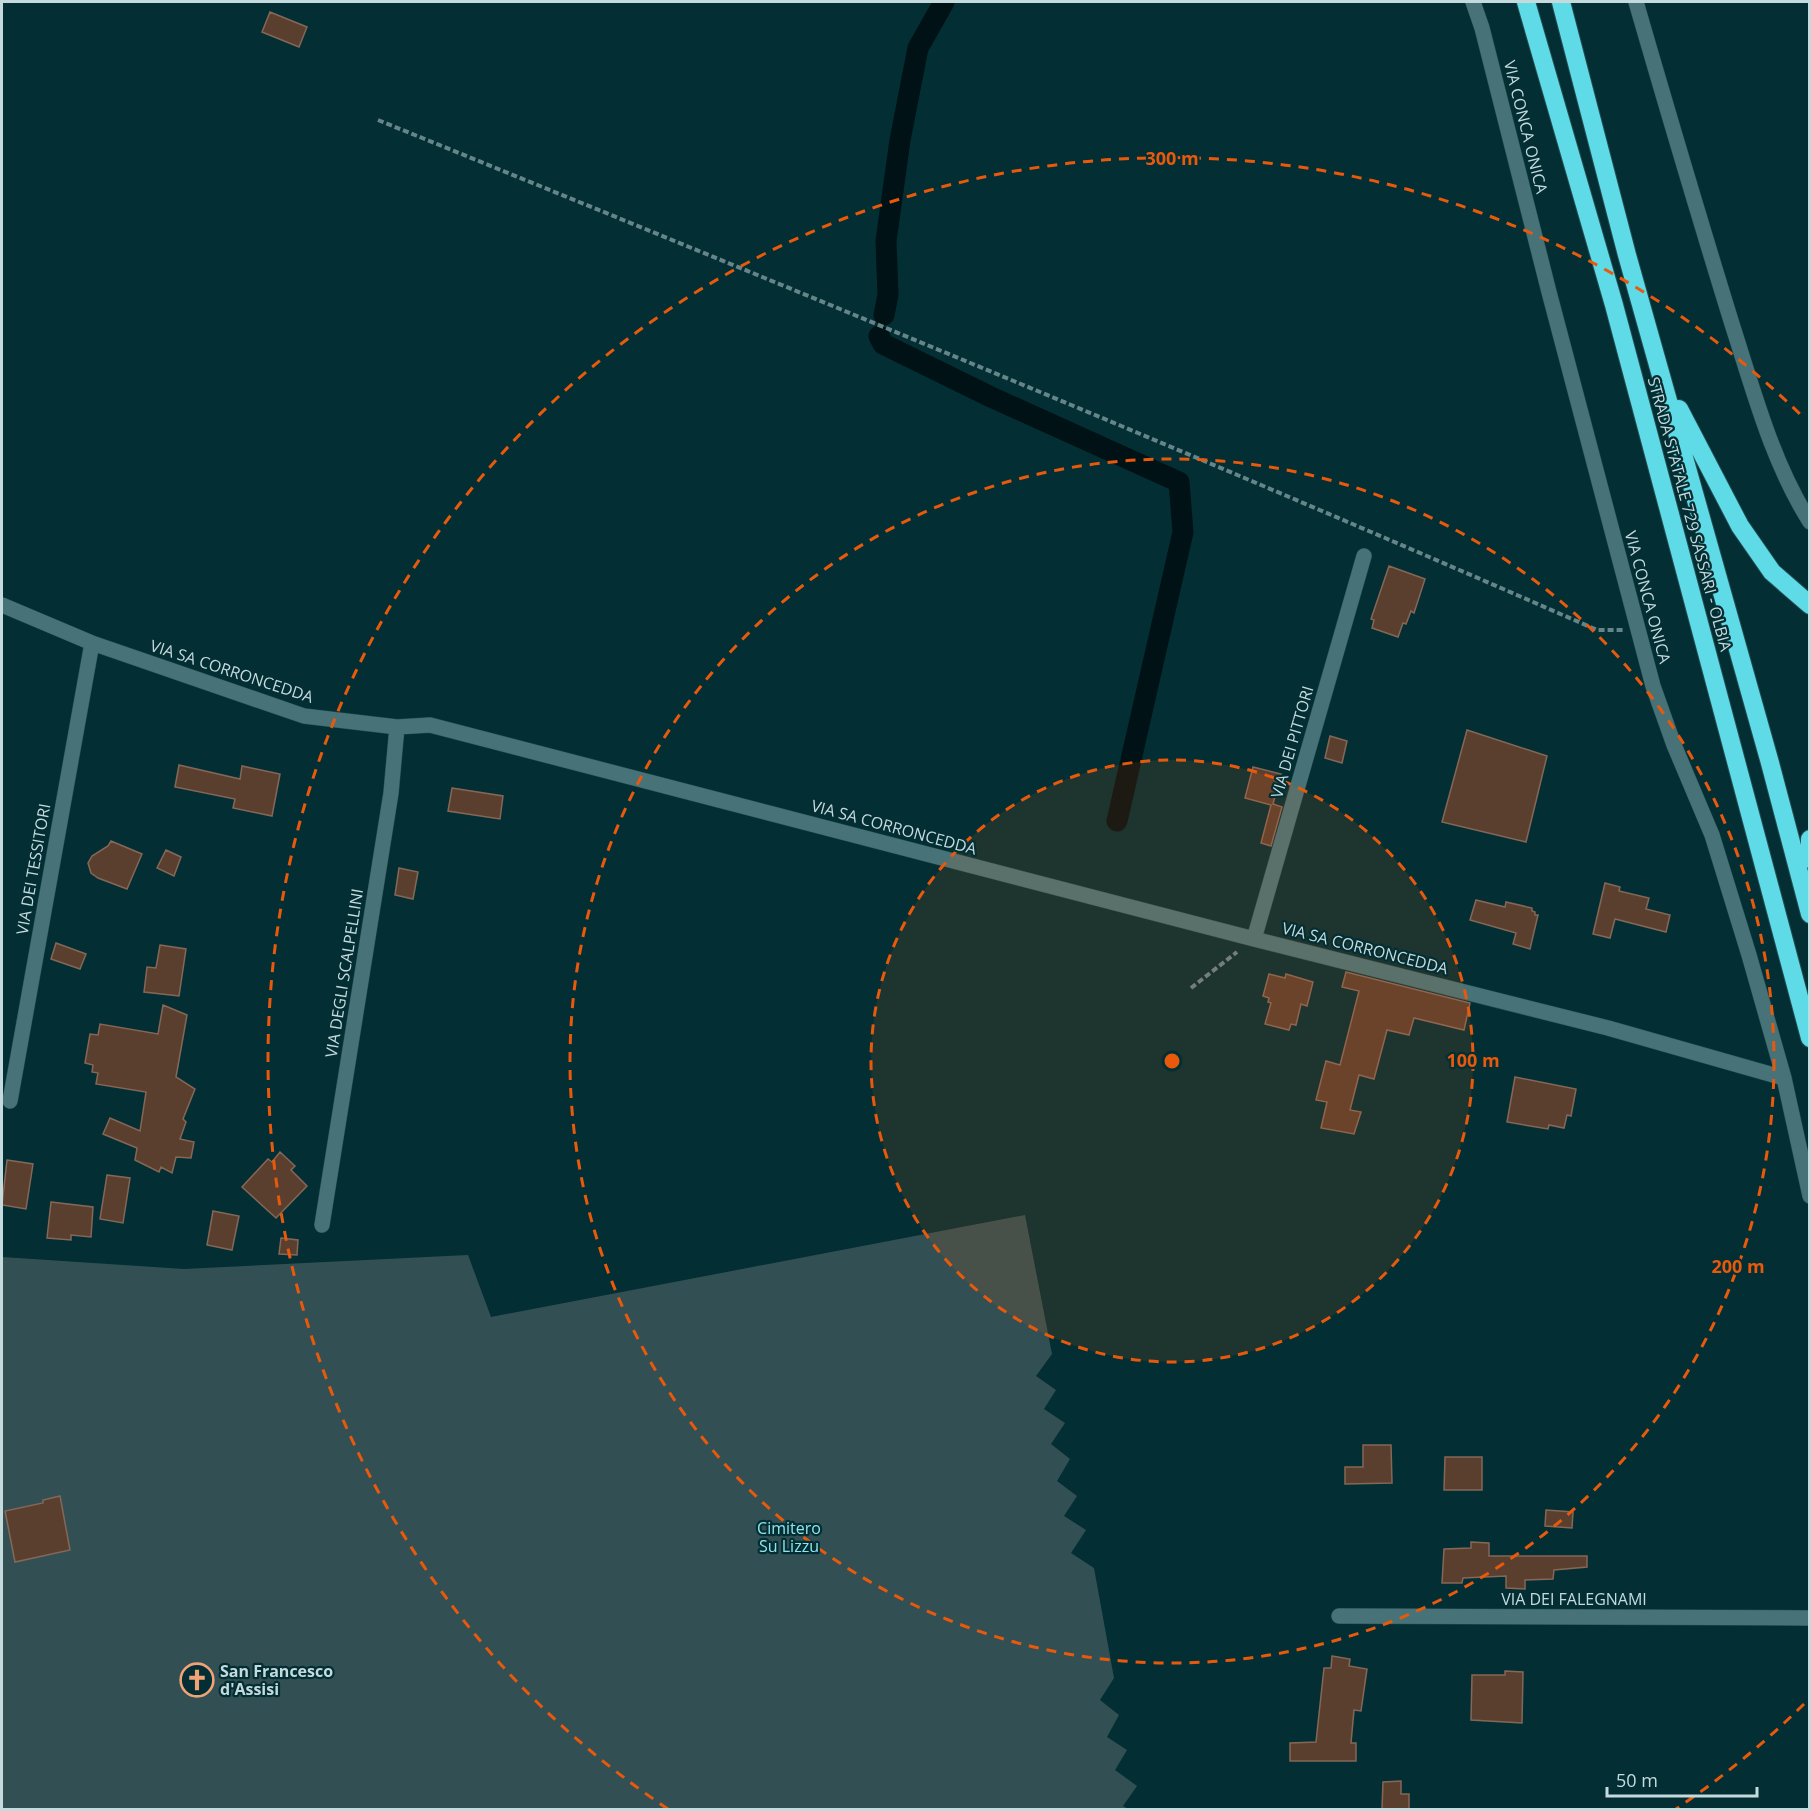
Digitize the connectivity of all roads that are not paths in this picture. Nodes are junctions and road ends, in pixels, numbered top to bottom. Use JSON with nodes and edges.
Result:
{"nodes":[{"id":1,"x":1473,"y":2,"type":"edge"},
{"id":2,"x":1526,"y":2,"type":"edge"},
{"id":3,"x":1561,"y":2,"type":"edge"},
{"id":4,"x":1636,"y":2,"type":"edge"},
{"id":5,"x":1660,"y":372,"type":"junction"},
{"id":6,"x":1809,"y":522,"type":"edge"},
{"id":7,"x":1364,"y":556,"type":"dead end"},
{"id":8,"x":2,"y":604,"type":"edge"},
{"id":9,"x":1809,"y":605,"type":"edge"},
{"id":10,"x":92,"y":643,"type":"junction"},
{"id":11,"x":397,"y":727,"type":"junction"},
{"id":12,"x":1809,"y":839,"type":"edge"},
{"id":13,"x":1809,"y":859,"type":"edge"},
{"id":14,"x":1809,"y":914,"type":"edge"},
{"id":15,"x":1254,"y":939,"type":"junction"},
{"id":16,"x":1809,"y":1038,"type":"edge"},
{"id":17,"x":1784,"y":1078,"type":"junction"},
{"id":18,"x":10,"y":1101,"type":"dead end"},
{"id":19,"x":1809,"y":1196,"type":"edge"},
{"id":20,"x":322,"y":1225,"type":"dead end"},
{"id":21,"x":1339,"y":1616,"type":"dead end"},
{"id":22,"x":1809,"y":1618,"type":"edge"}],
"edges":[{"from":1,"to":17,"type":"street","name":"VIA CONCA ONICA"},
{"from":2,"to":16,"type":"highway","name":"STRADA STATALE 729 SASSARI - OLBIA"},
{"from":3,"to":5,"type":"highway","name":"STRADA STATALE 729 SASSARI - OLBIA"},
{"from":4,"to":6,"type":"street"},
{"from":5,"to":9,"type":"highway"},
{"from":5,"to":14,"type":"highway","name":"STRADA STATALE 729 SASSARI - OLBIA"},
{"from":7,"to":15,"type":"street","name":"VIA DEI PITTORI"},
{"from":8,"to":10,"type":"street","name":"VIA SA CORRONCEDDA"},
{"from":10,"to":11,"type":"street","name":"VIA SA CORRONCEDDA"},
{"from":10,"to":18,"type":"street","name":"VIA DEI TESSITORI"},
{"from":11,"to":15,"type":"street","name":"VIA SA CORRONCEDDA"},
{"from":11,"to":20,"type":"street","name":"VIA DEGLI SCALPELLINI"},
{"from":12,"to":13,"type":"highway"},
{"from":15,"to":17,"type":"street","name":"VIA SA CORRONCEDDA"},
{"from":17,"to":19,"type":"street","name":"VIA CONCA ONICA"},
{"from":21,"to":22,"type":"street","name":"VIA DEI FALEGNAMI"}]}
